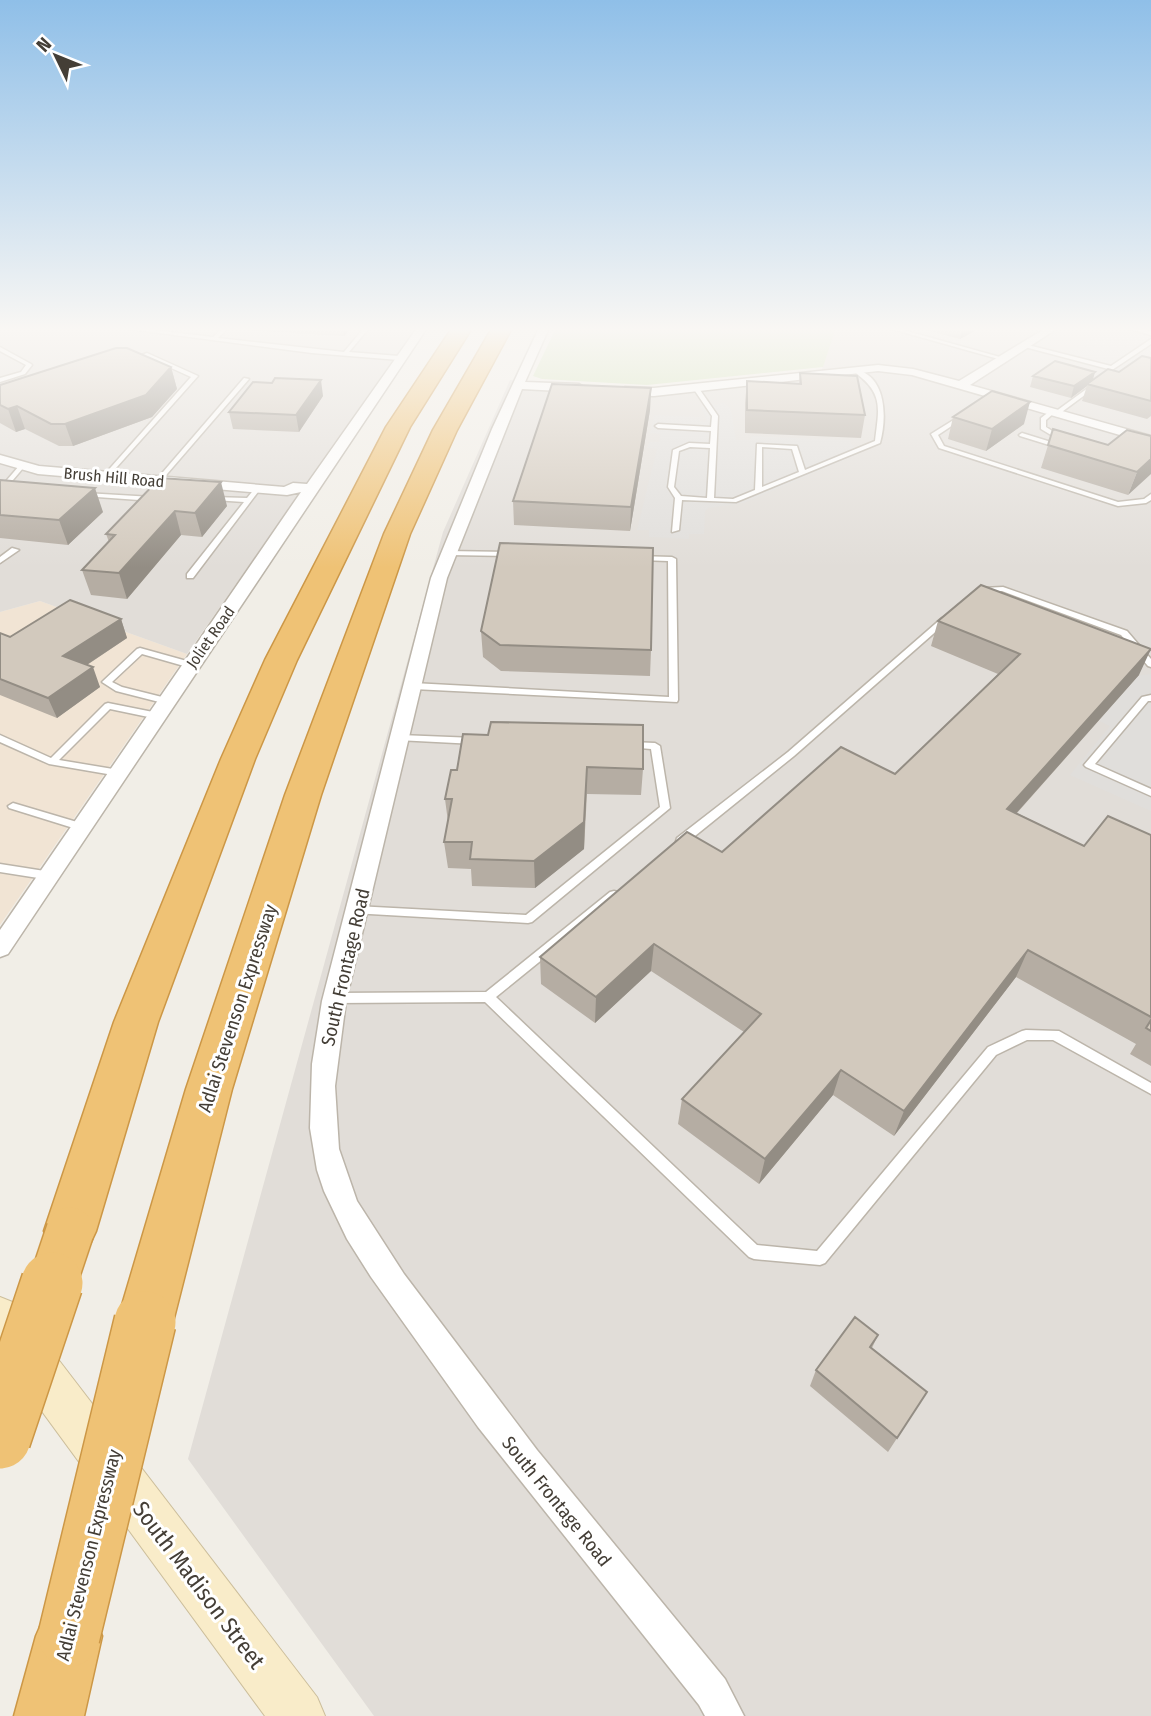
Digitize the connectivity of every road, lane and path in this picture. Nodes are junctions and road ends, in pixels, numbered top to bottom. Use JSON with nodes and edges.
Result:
{"nodes":[{"id":1,"x":166,"y":408,"type":"edge"},
{"id":2,"x":221,"y":408,"type":"edge"},
{"id":3,"x":366,"y":408,"type":"edge"},
{"id":4,"x":412,"y":408,"type":"edge"},
{"id":5,"x":457,"y":408,"type":"edge"},
{"id":6,"x":508,"y":408,"type":"edge"},
{"id":7,"x":710,"y":408,"type":"edge"},
{"id":8,"x":880,"y":408,"type":"edge"},
{"id":9,"x":1036,"y":408,"type":"edge"},
{"id":10,"x":1061,"y":408,"type":"edge"},
{"id":11,"x":1055,"y":412,"type":"junction"},
{"id":12,"x":966,"y":415,"type":"edge"},
{"id":13,"x":658,"y":426,"type":"dead end"},
{"id":14,"x":714,"y":429,"type":"junction"},
{"id":15,"x":1128,"y":433,"type":"junction"},
{"id":16,"x":1022,"y":435,"type":"dead end"},
{"id":17,"x":1151,"y":439,"type":"edge"},
{"id":18,"x":1116,"y":442,"type":"edge"},
{"id":19,"x":712,"y":446,"type":"junction"},
{"id":20,"x":1061,"y":446,"type":"junction"},
{"id":21,"x":1071,"y":450,"type":"edge"},
{"id":22,"x":0,"y":458,"type":"edge"},
{"id":23,"x":21,"y":467,"type":"junction"},
{"id":24,"x":802,"y":472,"type":"junction"},
{"id":25,"x":106,"y":476,"type":"junction"},
{"id":26,"x":159,"y":480,"type":"junction"},
{"id":27,"x":1,"y":489,"type":"edge"},
{"id":28,"x":312,"y":489,"type":"junction"},
{"id":29,"x":17,"y":490,"type":"edge"},
{"id":30,"x":758,"y":490,"type":"junction"},
{"id":31,"x":73,"y":494,"type":"edge"},
{"id":32,"x":254,"y":494,"type":"junction"},
{"id":33,"x":168,"y":496,"type":"edge"},
{"id":34,"x":1151,"y":496,"type":"edge"},
{"id":35,"x":209,"y":498,"type":"edge"},
{"id":36,"x":679,"y":498,"type":"junction"},
{"id":37,"x":710,"y":500,"type":"junction"},
{"id":38,"x":675,"y":530,"type":"dead end"},
{"id":39,"x":15,"y":550,"type":"dead end"},
{"id":40,"x":450,"y":553,"type":"junction"},
{"id":41,"x":519,"y":555,"type":"edge"},
{"id":42,"x":630,"y":558,"type":"edge"},
{"id":43,"x":0,"y":561,"type":"edge"},
{"id":44,"x":190,"y":576,"type":"dead end"},
{"id":45,"x":971,"y":598,"type":"edge"},
{"id":46,"x":951,"y":615,"type":"edge"},
{"id":47,"x":1151,"y":664,"type":"edge"},
{"id":48,"x":191,"y":666,"type":"junction"},
{"id":49,"x":413,"y":686,"type":"junction"},
{"id":50,"x":1151,"y":698,"type":"edge"},
{"id":51,"x":162,"y":708,"type":"junction"},
{"id":52,"x":0,"y":738,"type":"edge"},
{"id":53,"x":400,"y":738,"type":"junction"},
{"id":54,"x":494,"y":741,"type":"edge"},
{"id":55,"x":614,"y":745,"type":"edge"},
{"id":56,"x":52,"y":762,"type":"junction"},
{"id":57,"x":119,"y":774,"type":"junction"},
{"id":58,"x":1151,"y":793,"type":"edge"},
{"id":59,"x":13,"y":806,"type":"dead end"},
{"id":60,"x":83,"y":827,"type":"junction"},
{"id":61,"x":674,"y":847,"type":"edge"},
{"id":62,"x":0,"y":868,"type":"edge"},
{"id":63,"x":51,"y":876,"type":"junction"},
{"id":64,"x":621,"y":890,"type":"edge"},
{"id":65,"x":356,"y":910,"type":"junction"},
{"id":66,"x":0,"y":948,"type":"edge"},
{"id":67,"x":488,"y":997,"type":"junction"},
{"id":68,"x":335,"y":998,"type":"junction"},
{"id":69,"x":1151,"y":1089,"type":"edge"},
{"id":70,"x":0,"y":1318,"type":"edge"},
{"id":71,"x":0,"y":1438,"type":"edge"},
{"id":72,"x":49,"y":1716,"type":"edge"},
{"id":73,"x":298,"y":1716,"type":"edge"},
{"id":74,"x":725,"y":1716,"type":"edge"}],
"edges":[{"from":1,"to":25,"type":"lane"},
{"from":2,"to":26,"type":"lane"},
{"from":3,"to":28,"type":"street","name":"Joliet Road"},
{"from":4,"to":71,"type":"highway","bridge":true},
{"from":5,"to":72,"type":"highway","name":"Adlai Stevenson Expressway","bridge":true},
{"from":6,"to":40,"type":"street","name":"South Frontage Road"},
{"from":7,"to":14,"type":"lane"},
{"from":8,"to":24,"type":"lane"},
{"from":9,"to":11,"type":"street"},
{"from":10,"to":11,"type":"lane"},
{"from":11,"to":15,"type":"street"},
{"from":11,"to":20,"type":"lane"},
{"from":12,"to":34,"type":"lane"},
{"from":13,"to":14,"type":"lane"},
{"from":14,"to":19,"type":"lane"},
{"from":15,"to":17,"type":"street"},
{"from":15,"to":18,"type":"lane"},
{"from":16,"to":20,"type":"lane"},
{"from":19,"to":36,"type":"lane"},
{"from":19,"to":37,"type":"lane"},
{"from":20,"to":21,"type":"lane"},
{"from":22,"to":23,"type":"street","name":"Brush Hill Road"},
{"from":23,"to":25,"type":"street","name":"Brush Hill Road"},
{"from":23,"to":27,"type":"lane"},
{"from":24,"to":30,"type":"lane"},
{"from":24,"to":30,"type":"lane"},
{"from":25,"to":26,"type":"street","name":"Brush Hill Road"},
{"from":26,"to":32,"type":"street","name":"Brush Hill Road"},
{"from":27,"to":29,"type":"lane"},
{"from":28,"to":32,"type":"street","name":"Brush Hill Road"},
{"from":28,"to":48,"type":"street","name":"Joliet Road"},
{"from":30,"to":37,"type":"lane"},
{"from":31,"to":33,"type":"lane"},
{"from":32,"to":35,"type":"lane"},
{"from":32,"to":44,"type":"lane"},
{"from":36,"to":37,"type":"lane"},
{"from":36,"to":38,"type":"lane"},
{"from":39,"to":43,"type":"lane"},
{"from":40,"to":41,"type":"lane"},
{"from":40,"to":49,"type":"street","name":"South Frontage Road"},
{"from":42,"to":49,"type":"lane"},
{"from":45,"to":47,"type":"lane"},
{"from":46,"to":61,"type":"lane"},
{"from":48,"to":51,"type":"street","name":"Joliet Road"},
{"from":48,"to":51,"type":"lane"},
{"from":49,"to":53,"type":"street","name":"South Frontage Road"},
{"from":50,"to":58,"type":"lane"},
{"from":51,"to":56,"type":"lane"},
{"from":51,"to":57,"type":"street","name":"Joliet Road"},
{"from":52,"to":56,"type":"lane"},
{"from":53,"to":54,"type":"lane"},
{"from":53,"to":65,"type":"street","name":"South Frontage Road"},
{"from":55,"to":65,"type":"lane"},
{"from":56,"to":57,"type":"lane"},
{"from":57,"to":60,"type":"street","name":"Joliet Road"},
{"from":59,"to":60,"type":"lane"},
{"from":60,"to":63,"type":"street","name":"Joliet Road"},
{"from":62,"to":63,"type":"lane"},
{"from":63,"to":66,"type":"street","name":"Joliet Road"},
{"from":64,"to":67,"type":"lane"},
{"from":65,"to":68,"type":"street","name":"South Frontage Road"},
{"from":67,"to":68,"type":"lane"},
{"from":67,"to":69,"type":"lane"},
{"from":68,"to":74,"type":"street","name":"South Frontage Road"},
{"from":70,"to":73,"type":"street","name":"South Madison Street"}]}
